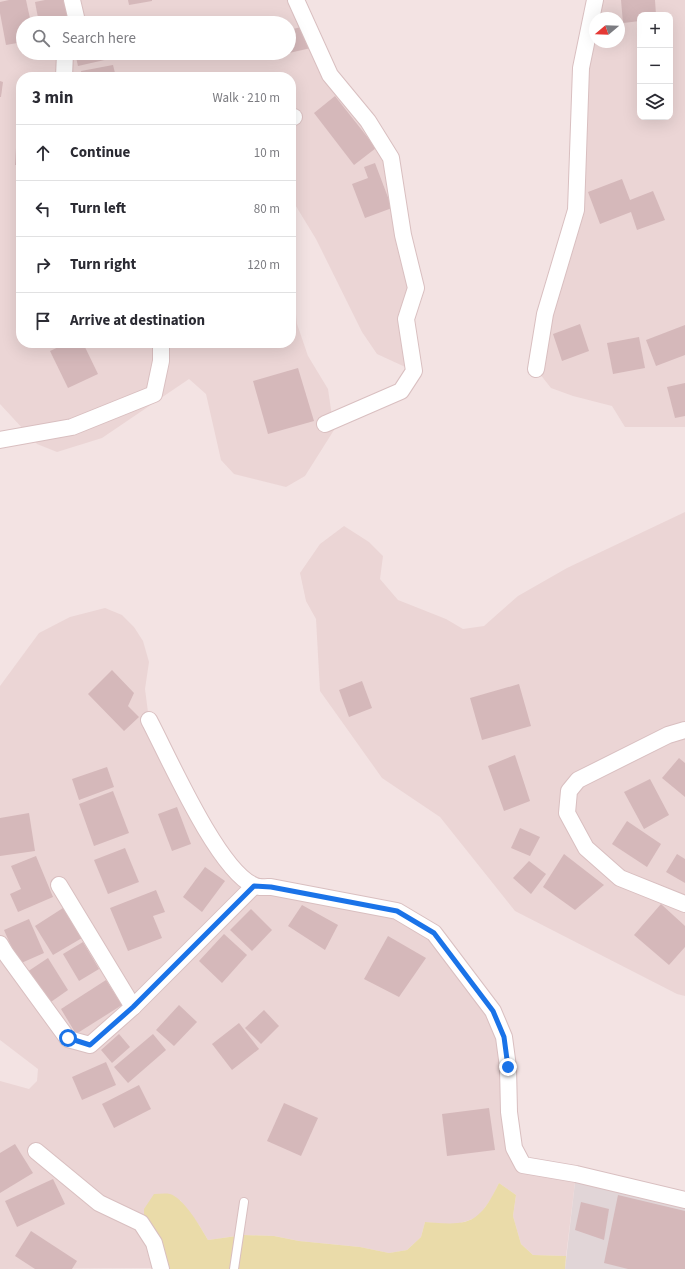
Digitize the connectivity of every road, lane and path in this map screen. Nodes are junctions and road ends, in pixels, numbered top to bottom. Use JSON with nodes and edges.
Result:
{"nodes":[{"id":1,"x":72,"y":0,"type":"edge"},
{"id":2,"x":296,"y":0,"type":"edge"},
{"id":3,"x":595,"y":0,"type":"edge"},
{"id":4,"x":76,"y":16,"type":"edge"},
{"id":5,"x":65,"y":60,"type":"edge"},
{"id":6,"x":64,"y":72,"type":"edge"},
{"id":7,"x":161,"y":348,"type":"edge"},
{"id":8,"x":536,"y":369,"type":"dead end"},
{"id":9,"x":325,"y":424,"type":"dead end"},
{"id":10,"x":0,"y":440,"type":"edge"},
{"id":11,"x":149,"y":720,"type":"dead end"},
{"id":12,"x":685,"y":730,"type":"edge"},
{"id":13,"x":59,"y":885,"type":"dead end"},
{"id":14,"x":254,"y":886,"type":"junction"},
{"id":15,"x":685,"y":904,"type":"edge"},
{"id":16,"x":0,"y":944,"type":"edge"},
{"id":17,"x":133,"y":1007,"type":"junction"},
{"id":18,"x":36,"y":1150,"type":"dead end"},
{"id":19,"x":685,"y":1200,"type":"edge"},
{"id":20,"x":244,"y":1202,"type":"dead end"},
{"id":21,"x":161,"y":1269,"type":"edge"},
{"id":22,"x":234,"y":1269,"type":"edge"}],
"edges":[{"from":1,"to":4,"type":"street"},
{"from":2,"to":9,"type":"street"},
{"from":3,"to":8,"type":"street"},
{"from":5,"to":6,"type":"street"},
{"from":7,"to":10,"type":"street"},
{"from":11,"to":14,"type":"street"},
{"from":12,"to":15,"type":"street"},
{"from":13,"to":17,"type":"street"},
{"from":14,"to":17,"type":"street"},
{"from":14,"to":19,"type":"street"},
{"from":16,"to":17,"type":"street"},
{"from":18,"to":21,"type":"street"},
{"from":20,"to":22,"type":"lane"}]}
